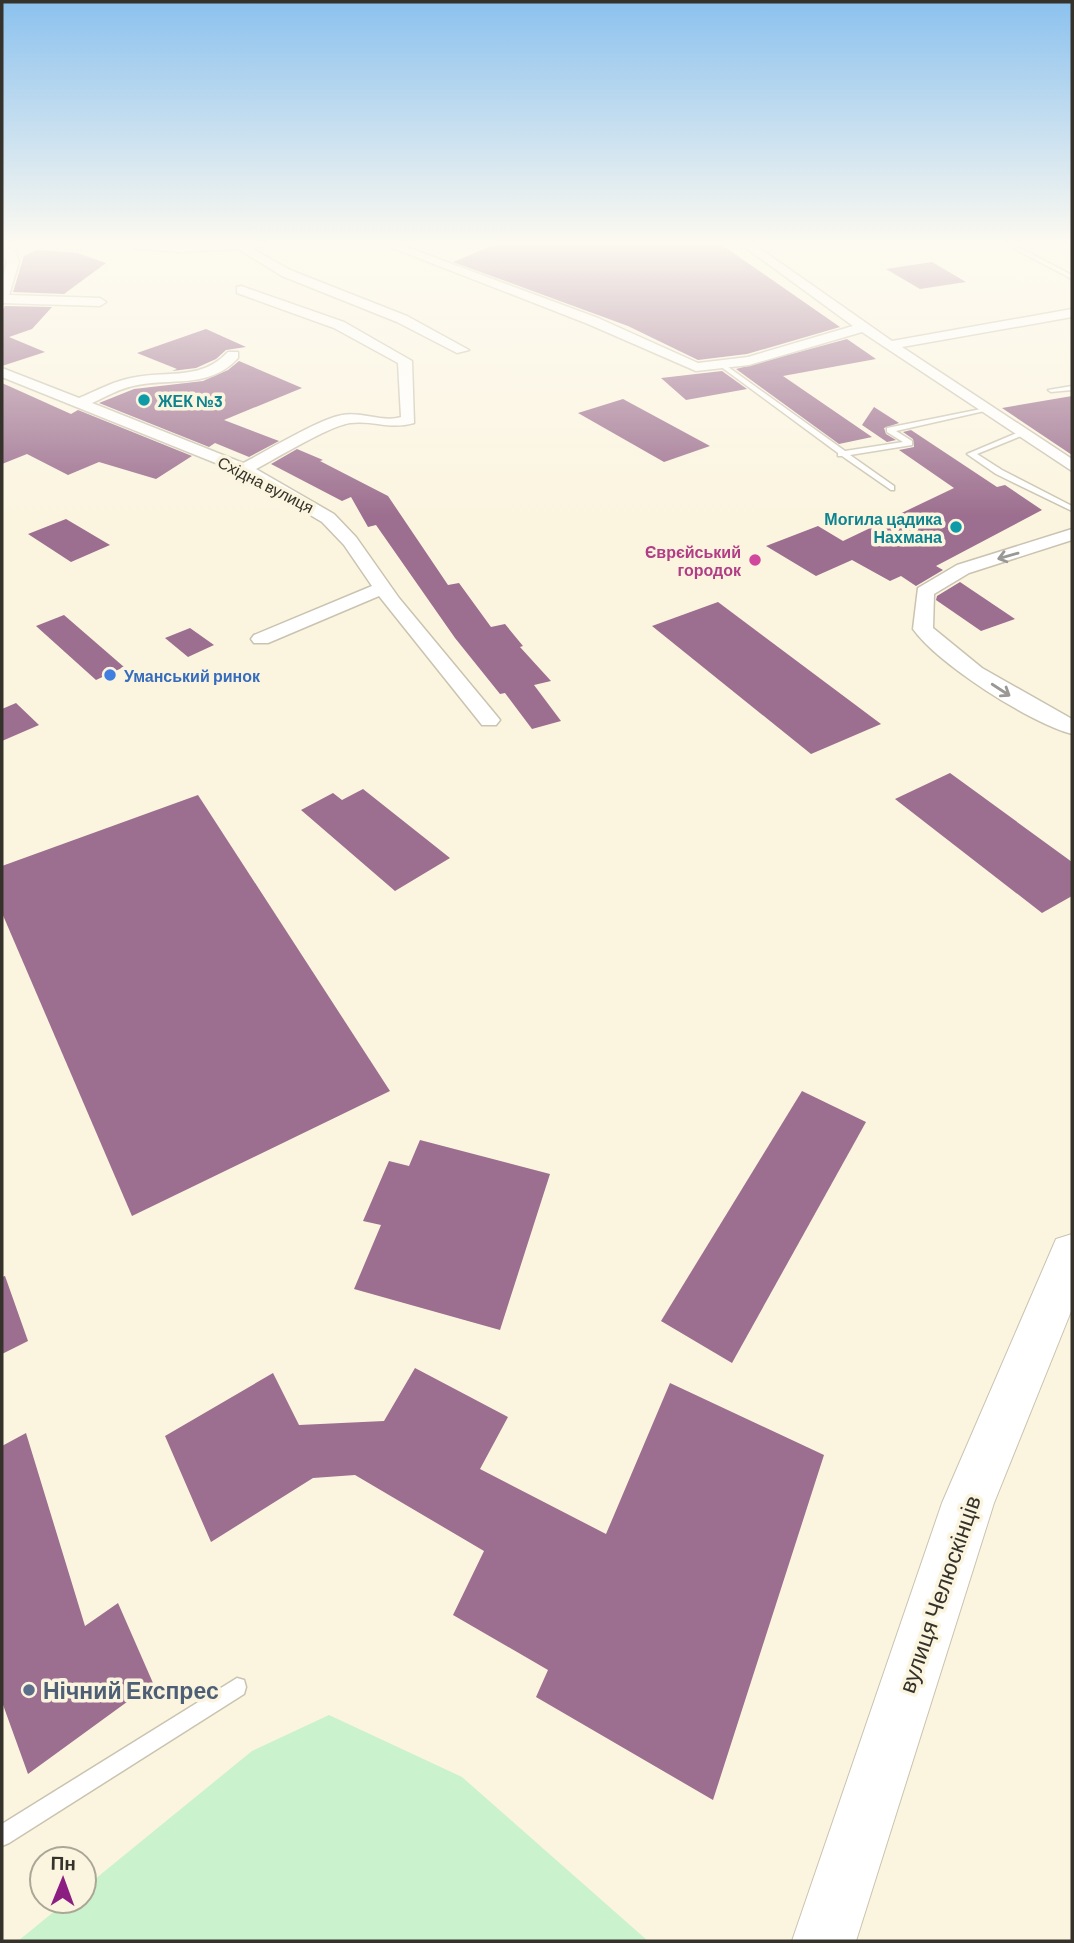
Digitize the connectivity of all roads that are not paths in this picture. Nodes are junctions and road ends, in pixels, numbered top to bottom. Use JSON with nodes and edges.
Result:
{"nodes":[{"id":1,"x":359,"y":336,"type":"edge"},
{"id":2,"x":434,"y":336,"type":"edge"},
{"id":3,"x":626,"y":336,"type":"edge"},
{"id":4,"x":834,"y":336,"type":"edge"},
{"id":5,"x":876,"y":336,"type":"edge"},
{"id":6,"x":950,"y":336,"type":"edge"},
{"id":7,"x":889,"y":345,"type":"junction"},
{"id":8,"x":462,"y":350,"type":"dead end"},
{"id":9,"x":233,"y":355,"type":"dead end"},
{"id":10,"x":717,"y":366,"type":"junction"},
{"id":11,"x":2,"y":372,"type":"edge"},
{"id":12,"x":1072,"y":388,"type":"edge"},
{"id":13,"x":1051,"y":390,"type":"dead end"},
{"id":14,"x":81,"y":402,"type":"junction"},
{"id":15,"x":986,"y":410,"type":"junction"},
{"id":16,"x":1022,"y":433,"type":"junction"},
{"id":17,"x":841,"y":454,"type":"junction"},
{"id":18,"x":1072,"y":466,"type":"edge"},
{"id":19,"x":244,"y":469,"type":"junction"},
{"id":20,"x":891,"y":488,"type":"dead end"},
{"id":21,"x":1072,"y":509,"type":"edge"},
{"id":22,"x":1072,"y":534,"type":"edge"},
{"id":23,"x":382,"y":588,"type":"junction"},
{"id":24,"x":261,"y":639,"type":"dead end"},
{"id":25,"x":489,"y":720,"type":"dead end"},
{"id":26,"x":1072,"y":727,"type":"edge"},
{"id":27,"x":1072,"y":1254,"type":"edge"},
{"id":28,"x":237,"y":1687,"type":"dead end"},
{"id":29,"x":2,"y":1836,"type":"edge"},
{"id":30,"x":824,"y":1941,"type":"edge"}],
"edges":[{"from":1,"to":19,"type":"street"},
{"from":2,"to":8,"type":"street"},
{"from":3,"to":10,"type":"street"},
{"from":4,"to":10,"type":"street"},
{"from":5,"to":7,"type":"street"},
{"from":6,"to":7,"type":"street"},
{"from":7,"to":15,"type":"street"},
{"from":9,"to":14,"type":"street"},
{"from":10,"to":17,"type":"lane"},
{"from":11,"to":14,"type":"street","name":"Східна вулиця"},
{"from":12,"to":13,"type":"lane"},
{"from":14,"to":19,"type":"street","name":"Східна вулиця"},
{"from":15,"to":16,"type":"street"},
{"from":15,"to":17,"type":"lane"},
{"from":16,"to":18,"type":"street"},
{"from":16,"to":21,"type":"lane"},
{"from":17,"to":20,"type":"lane"},
{"from":19,"to":23,"type":"street","name":"Східна вулиця"},
{"from":22,"to":26,"type":"street","one_way":true},
{"from":23,"to":24,"type":"street"},
{"from":23,"to":25,"type":"street","name":"Східна вулиця"},
{"from":27,"to":30,"type":"main road","name":"вулиця Челюскінців"},
{"from":28,"to":29,"type":"lane"}]}
